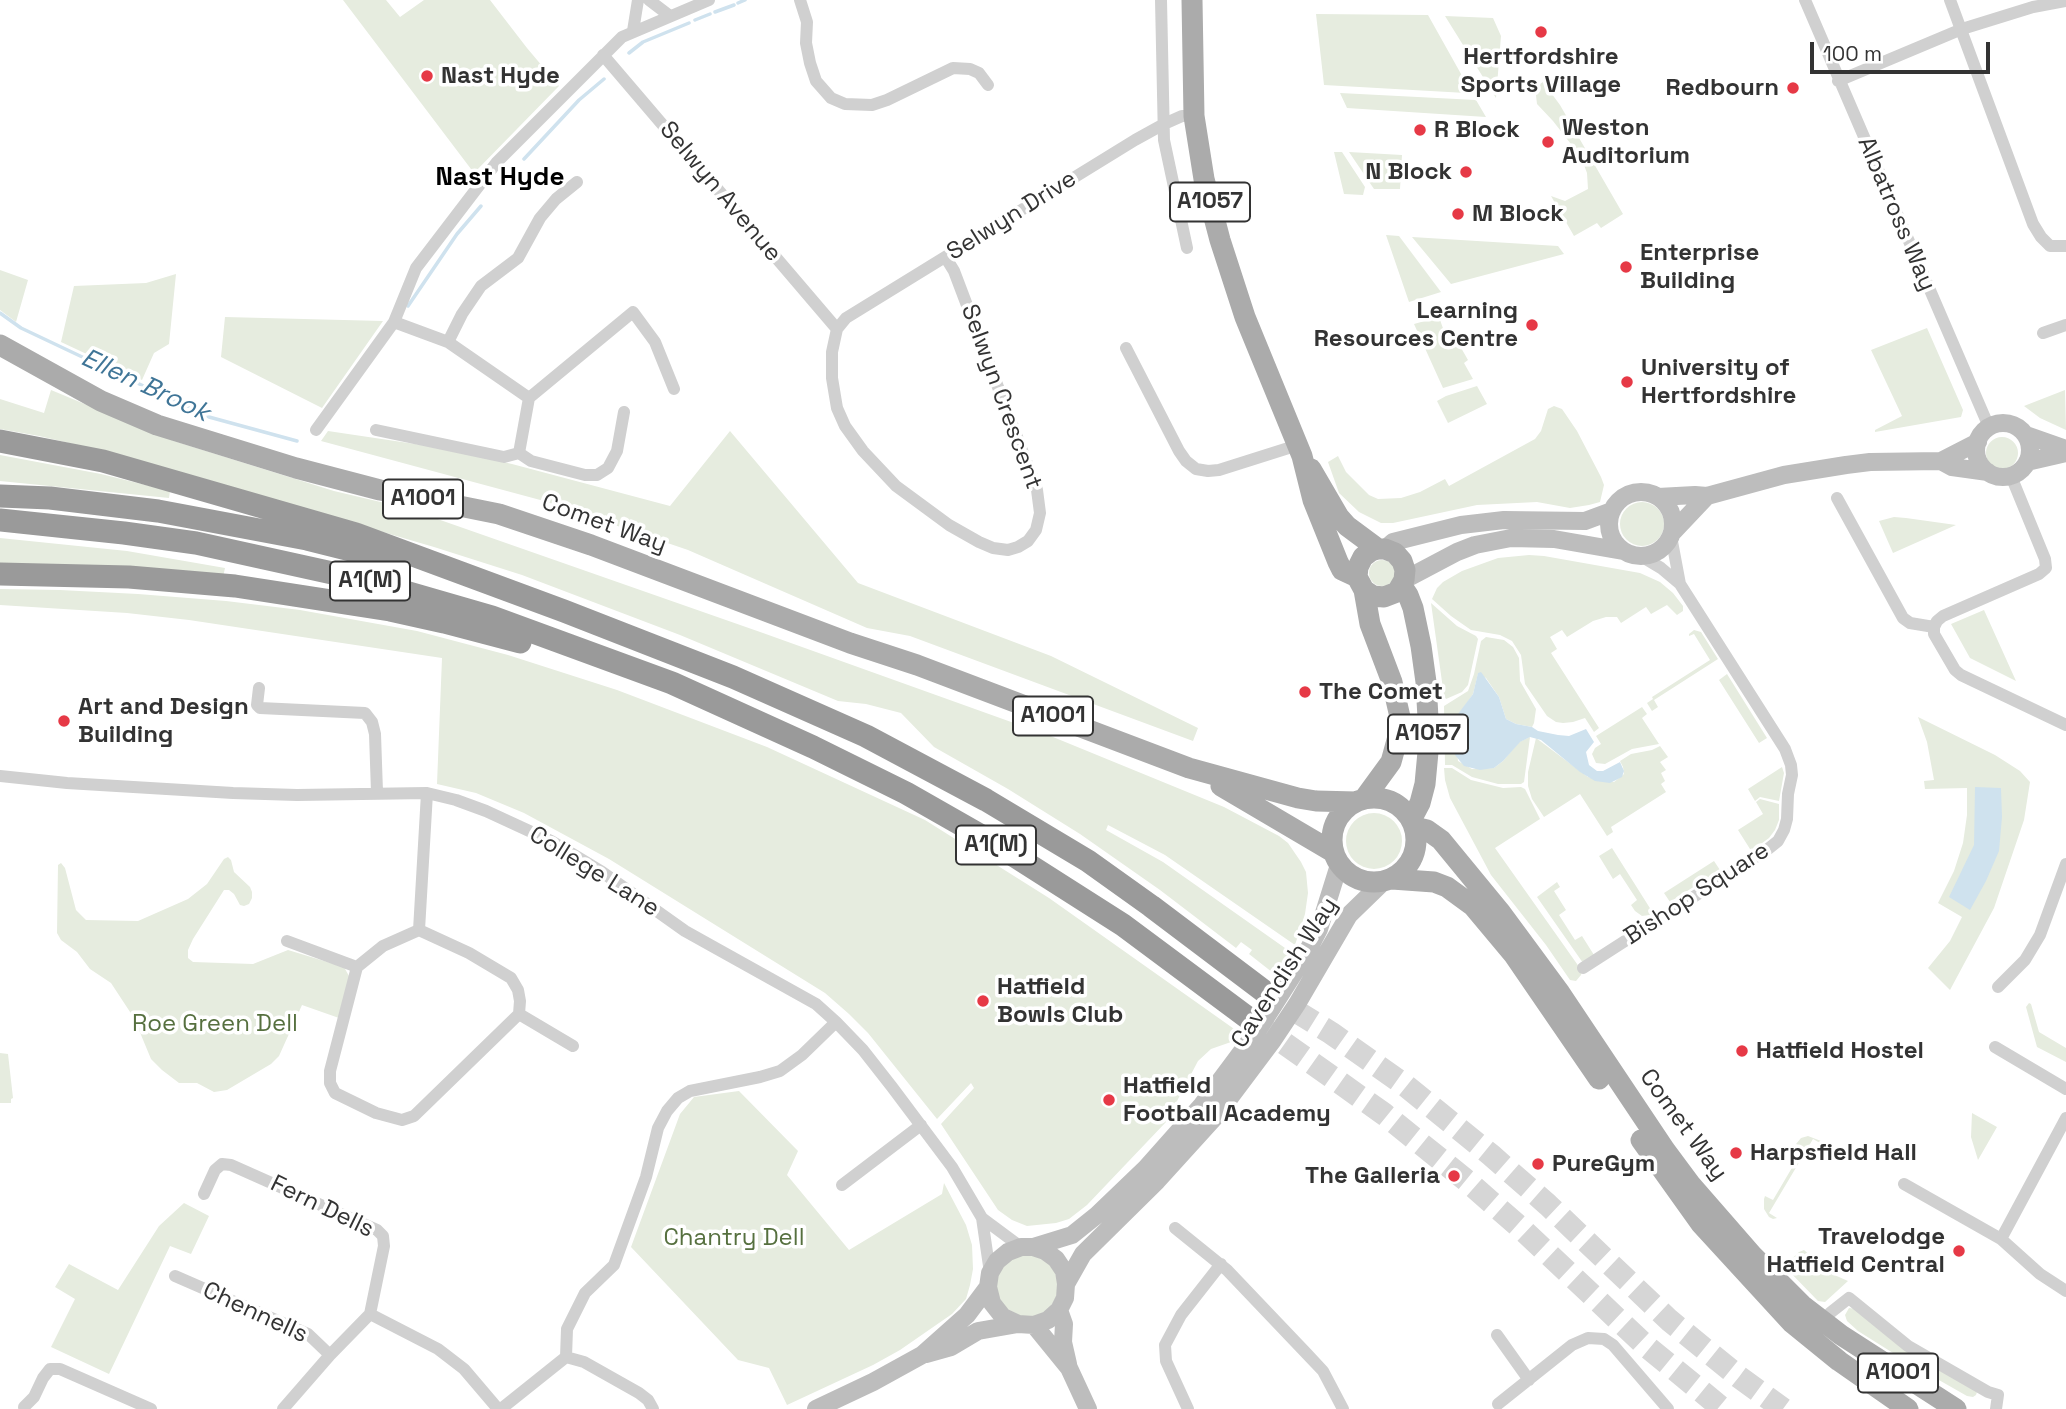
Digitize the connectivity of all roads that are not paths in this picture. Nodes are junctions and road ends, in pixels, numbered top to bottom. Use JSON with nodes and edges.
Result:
{"nodes":[{"id":1,"x":638,"y":0,"type":"edge"},
{"id":2,"x":649,"y":0,"type":"edge"},
{"id":3,"x":709,"y":0,"type":"edge"},
{"id":4,"x":800,"y":0,"type":"edge"},
{"id":5,"x":1161,"y":0,"type":"edge"},
{"id":6,"x":1192,"y":0,"type":"edge"},
{"id":7,"x":1805,"y":0,"type":"edge"},
{"id":8,"x":1950,"y":0,"type":"edge"},
{"id":9,"x":2066,"y":1,"type":"edge"},
{"id":10,"x":670,"y":16,"type":"junction"},
{"id":11,"x":1962,"y":29,"type":"junction"},
{"id":12,"x":633,"y":31,"type":"junction"},
{"id":13,"x":603,"y":55,"type":"junction"},
{"id":14,"x":1838,"y":81,"type":"junction"},
{"id":15,"x":988,"y":85,"type":"dead end"},
{"id":16,"x":1194,"y":116,"type":"junction"},
{"id":17,"x":1164,"y":124,"type":"junction"},
{"id":18,"x":577,"y":182,"type":"dead end"},
{"id":19,"x":2066,"y":246,"type":"edge"},
{"id":20,"x":1187,"y":248,"type":"dead end"},
{"id":21,"x":946,"y":258,"type":"junction"},
{"id":22,"x":394,"y":322,"type":"junction"},
{"id":23,"x":2066,"y":326,"type":"edge"},
{"id":24,"x":837,"y":329,"type":"junction"},
{"id":25,"x":2043,"y":333,"type":"dead end"},
{"id":26,"x":448,"y":342,"type":"junction"},
{"id":27,"x":0,"y":345,"type":"edge"},
{"id":28,"x":1126,"y":348,"type":"dead end"},
{"id":29,"x":674,"y":389,"type":"dead end"},
{"id":30,"x":529,"y":398,"type":"junction"},
{"id":31,"x":624,"y":412,"type":"dead end"},
{"id":32,"x":1989,"y":427,"type":"junction"},
{"id":33,"x":316,"y":430,"type":"dead end"},
{"id":34,"x":376,"y":430,"type":"dead end"},
{"id":35,"x":2026,"y":435,"type":"junction"},
{"id":36,"x":0,"y":441,"type":"edge"},
{"id":37,"x":1978,"y":442,"type":"junction"},
{"id":38,"x":1300,"y":450,"type":"junction"},
{"id":39,"x":2066,"y":451,"type":"edge"},
{"id":40,"x":519,"y":453,"type":"junction"},
{"id":41,"x":1941,"y":461,"type":"junction"},
{"id":42,"x":2027,"y":462,"type":"junction"},
{"id":43,"x":1988,"y":472,"type":"junction"},
{"id":44,"x":2011,"y":476,"type":"junction"},
{"id":45,"x":0,"y":496,"type":"edge"},
{"id":46,"x":1707,"y":496,"type":"junction"},
{"id":47,"x":1658,"y":497,"type":"junction"},
{"id":48,"x":1837,"y":498,"type":"dead end"},
{"id":49,"x":1612,"y":511,"type":"junction"},
{"id":50,"x":0,"y":520,"type":"edge"},
{"id":51,"x":356,"y":534,"type":"junction"},
{"id":52,"x":1671,"y":534,"type":"junction"},
{"id":53,"x":1382,"y":549,"type":"junction"},
{"id":54,"x":1623,"y":551,"type":"junction"},
{"id":55,"x":1642,"y":556,"type":"junction"},
{"id":56,"x":0,"y":574,"type":"edge"},
{"id":57,"x":1360,"y":583,"type":"junction"},
{"id":58,"x":1403,"y":583,"type":"junction"},
{"id":59,"x":1680,"y":584,"type":"junction"},
{"id":60,"x":564,"y":611,"type":"junction"},
{"id":61,"x":1934,"y":627,"type":"junction"},
{"id":62,"x":259,"y":688,"type":"dead end"},
{"id":63,"x":723,"y":707,"type":"junction"},
{"id":64,"x":2066,"y":725,"type":"edge"},
{"id":65,"x":1189,"y":768,"type":"junction"},
{"id":66,"x":0,"y":776,"type":"edge"},
{"id":67,"x":377,"y":792,"type":"junction"},
{"id":68,"x":427,"y":793,"type":"junction"},
{"id":69,"x":1360,"y":800,"type":"junction"},
{"id":70,"x":1413,"y":823,"type":"junction"},
{"id":71,"x":1336,"y":858,"type":"junction"},
{"id":72,"x":1088,"y":861,"type":"junction"},
{"id":73,"x":2066,"y":864,"type":"edge"},
{"id":74,"x":1388,"y":880,"type":"junction"},
{"id":75,"x":419,"y":930,"type":"junction"},
{"id":76,"x":287,"y":941,"type":"dead end"},
{"id":77,"x":358,"y":967,"type":"junction"},
{"id":78,"x":1583,"y":968,"type":"dead end"},
{"id":79,"x":1998,"y":987,"type":"dead end"},
{"id":80,"x":1265,"y":992,"type":"tunnel mouth"},
{"id":81,"x":519,"y":1014,"type":"junction"},
{"id":82,"x":1248,"y":1018,"type":"tunnel mouth"},
{"id":83,"x":836,"y":1022,"type":"junction"},
{"id":84,"x":573,"y":1046,"type":"dead end"},
{"id":85,"x":1995,"y":1047,"type":"dead end"},
{"id":86,"x":2066,"y":1089,"type":"edge"},
{"id":87,"x":2066,"y":1118,"type":"edge"},
{"id":88,"x":921,"y":1125,"type":"junction"},
{"id":89,"x":1904,"y":1184,"type":"dead end"},
{"id":90,"x":842,"y":1185,"type":"dead end"},
{"id":91,"x":204,"y":1194,"type":"dead end"},
{"id":92,"x":982,"y":1218,"type":"junction"},
{"id":93,"x":1175,"y":1228,"type":"dead end"},
{"id":94,"x":2001,"y":1239,"type":"junction"},
{"id":95,"x":1027,"y":1247,"type":"junction"},
{"id":96,"x":1221,"y":1264,"type":"junction"},
{"id":97,"x":175,"y":1276,"type":"dead end"},
{"id":98,"x":989,"y":1280,"type":"junction"},
{"id":99,"x":1066,"y":1284,"type":"junction"},
{"id":100,"x":2066,"y":1291,"type":"edge"},
{"id":101,"x":1059,"y":1310,"type":"junction"},
{"id":102,"x":370,"y":1314,"type":"junction"},
{"id":103,"x":1825,"y":1323,"type":"junction"},
{"id":104,"x":1026,"y":1325,"type":"junction"},
{"id":105,"x":1497,"y":1335,"type":"dead end"},
{"id":106,"x":330,"y":1355,"type":"junction"},
{"id":107,"x":922,"y":1355,"type":"junction"},
{"id":108,"x":566,"y":1357,"type":"junction"},
{"id":109,"x":1069,"y":1368,"type":"junction"},
{"id":110,"x":1529,"y":1380,"type":"junction"},
{"id":111,"x":1498,"y":1404,"type":"dead end"},
{"id":112,"x":24,"y":1407,"type":"dead end"},
{"id":113,"x":151,"y":1409,"type":"edge"},
{"id":114,"x":283,"y":1409,"type":"edge"},
{"id":115,"x":500,"y":1409,"type":"edge"},
{"id":116,"x":653,"y":1409,"type":"edge"},
{"id":117,"x":816,"y":1409,"type":"edge"},
{"id":118,"x":1088,"y":1409,"type":"edge"},
{"id":119,"x":1188,"y":1409,"type":"edge"},
{"id":120,"x":1343,"y":1409,"type":"edge"},
{"id":121,"x":1668,"y":1409,"type":"edge"},
{"id":122,"x":1908,"y":1409,"type":"edge"},
{"id":123,"x":1956,"y":1409,"type":"edge"},
{"id":124,"x":1996,"y":1409,"type":"edge"}],
"edges":[{"from":1,"to":12,"type":"street"},
{"from":2,"to":10,"type":"street"},
{"from":3,"to":10,"type":"street"},
{"from":4,"to":15,"type":"street"},
{"from":5,"to":17,"type":"street"},
{"from":6,"to":16,"type":"main road","number":"A1057"},
{"from":7,"to":14,"type":"street","name":"Albatross Way"},
{"from":8,"to":11,"type":"street"},
{"from":9,"to":11,"type":"street"},
{"from":10,"to":12,"type":"street"},
{"from":11,"to":14,"type":"street"},
{"from":11,"to":19,"type":"street"},
{"from":12,"to":13,"type":"street"},
{"from":13,"to":22,"type":"street"},
{"from":13,"to":24,"type":"street","name":"Selwyn Avenue"},
{"from":14,"to":32,"type":"street","name":"Albatross Way"},
{"from":16,"to":17,"type":"street","name":"Selwyn Drive"},
{"from":16,"to":38,"type":"main road","number":"A1057"},
{"from":17,"to":20,"type":"street"},
{"from":17,"to":21,"type":"street","name":"Selwyn Drive"},
{"from":18,"to":26,"type":"street"},
{"from":21,"to":24,"type":"street","name":"Selwyn Drive"},
{"from":21,"to":24,"type":"street","name":"Selwyn Crescent"},
{"from":22,"to":26,"type":"street"},
{"from":22,"to":33,"type":"street"},
{"from":23,"to":25,"type":"street"},
{"from":26,"to":30,"type":"street"},
{"from":27,"to":65,"type":"main road","name":"Comet Way","number":"A1001"},
{"from":28,"to":38,"type":"street"},
{"from":29,"to":30,"type":"street"},
{"from":30,"to":40,"type":"street"},
{"from":31,"to":40,"type":"street"},
{"from":32,"to":35,"type":"street"},
{"from":32,"to":37,"type":"street"},
{"from":34,"to":40,"type":"street"},
{"from":35,"to":39,"type":"street"},
{"from":35,"to":42,"type":"street"},
{"from":36,"to":51,"type":"highway"},
{"from":37,"to":41,"type":"street"},
{"from":37,"to":43,"type":"street"},
{"from":38,"to":53,"type":"main road","number":"A1057"},
{"from":38,"to":57,"type":"main road","number":"A1057"},
{"from":39,"to":42,"type":"street"},
{"from":41,"to":43,"type":"street"},
{"from":41,"to":46,"type":"street"},
{"from":42,"to":44,"type":"street"},
{"from":43,"to":44,"type":"street"},
{"from":44,"to":61,"type":"street"},
{"from":45,"to":60,"type":"highway","number":"A1(M)"},
{"from":46,"to":47,"type":"street"},
{"from":46,"to":52,"type":"street"},
{"from":47,"to":49,"type":"street"},
{"from":47,"to":52,"type":"street"},
{"from":48,"to":61,"type":"street"},
{"from":49,"to":53,"type":"street"},
{"from":49,"to":54,"type":"street"},
{"from":50,"to":63,"type":"highway","number":"A1(M)"},
{"from":51,"to":60,"type":"highway"},
{"from":51,"to":72,"type":"highway"},
{"from":52,"to":55,"type":"street"},
{"from":52,"to":59,"type":"street","name":"Bishop Square"},
{"from":53,"to":57,"type":"main road"},
{"from":53,"to":58,"type":"main road"},
{"from":54,"to":55,"type":"street"},
{"from":54,"to":58,"type":"street"},
{"from":55,"to":59,"type":"street","name":"Bishop Square"},
{"from":56,"to":63,"type":"highway"},
{"from":57,"to":58,"type":"main road"},
{"from":57,"to":69,"type":"main road","number":"A1057"},
{"from":58,"to":70,"type":"main road","number":"A1057"},
{"from":59,"to":78,"type":"street","name":"Bishop Square"},
{"from":60,"to":72,"type":"highway","number":"A1(M)"},
{"from":61,"to":64,"type":"street"},
{"from":62,"to":67,"type":"street"},
{"from":63,"to":82,"type":"highway","number":"A1(M)"},
{"from":65,"to":69,"type":"main road","name":"Comet Way","number":"A1001"},
{"from":65,"to":71,"type":"main road","name":"Comet Way","number":"A1001"},
{"from":66,"to":67,"type":"street","name":"College Lane"},
{"from":67,"to":68,"type":"street","name":"College Lane"},
{"from":68,"to":75,"type":"street"},
{"from":68,"to":83,"type":"street","name":"College Lane"},
{"from":69,"to":70,"type":"main road"},
{"from":69,"to":71,"type":"main road"},
{"from":70,"to":74,"type":"main road"},
{"from":70,"to":103,"type":"main road","name":"Comet Way","number":"A1001"},
{"from":71,"to":74,"type":"main road"},
{"from":71,"to":95,"type":"street","name":"Cavendish Way"},
{"from":72,"to":80,"type":"highway","number":"A1(M)"},
{"from":73,"to":79,"type":"street"},
{"from":74,"to":99,"type":"street","name":"Cavendish Way"},
{"from":74,"to":122,"type":"main road","name":"Comet Way","number":"A1001"},
{"from":75,"to":77,"type":"street"},
{"from":75,"to":81,"type":"street"},
{"from":76,"to":77,"type":"street"},
{"from":77,"to":81,"type":"street"},
{"from":81,"to":84,"type":"street"},
{"from":83,"to":88,"type":"street","name":"College Lane"},
{"from":83,"to":108,"type":"street"},
{"from":85,"to":86,"type":"street"},
{"from":87,"to":94,"type":"street"},
{"from":88,"to":90,"type":"street"},
{"from":88,"to":92,"type":"street","name":"College Lane"},
{"from":89,"to":94,"type":"street"},
{"from":91,"to":102,"type":"street","name":"Fern Dells"},
{"from":92,"to":95,"type":"street","name":"College Lane"},
{"from":92,"to":98,"type":"street","name":"College Lane"},
{"from":93,"to":96,"type":"street"},
{"from":94,"to":100,"type":"street"},
{"from":95,"to":98,"type":"street","name":"Cavendish Way"},
{"from":95,"to":99,"type":"street"},
{"from":96,"to":119,"type":"street"},
{"from":96,"to":120,"type":"street"},
{"from":97,"to":106,"type":"street","name":"Chennells"},
{"from":98,"to":104,"type":"street","name":"Cavendish Way"},
{"from":98,"to":107,"type":"street"},
{"from":99,"to":101,"type":"street","name":"Cavendish Way"},
{"from":101,"to":104,"type":"street"},
{"from":101,"to":109,"type":"street","name":"Cavendish Way"},
{"from":102,"to":106,"type":"street"},
{"from":102,"to":115,"type":"street"},
{"from":103,"to":123,"type":"main road","name":"Comet Way","number":"A1001"},
{"from":103,"to":124,"type":"street"},
{"from":104,"to":107,"type":"street"},
{"from":104,"to":109,"type":"street","name":"Cavendish Way"},
{"from":105,"to":110,"type":"street"},
{"from":106,"to":114,"type":"street"},
{"from":107,"to":117,"type":"street"},
{"from":108,"to":115,"type":"street"},
{"from":108,"to":116,"type":"street"},
{"from":109,"to":118,"type":"street","name":"Cavendish Way"},
{"from":110,"to":111,"type":"street"},
{"from":110,"to":121,"type":"street"},
{"from":112,"to":113,"type":"street"}]}
